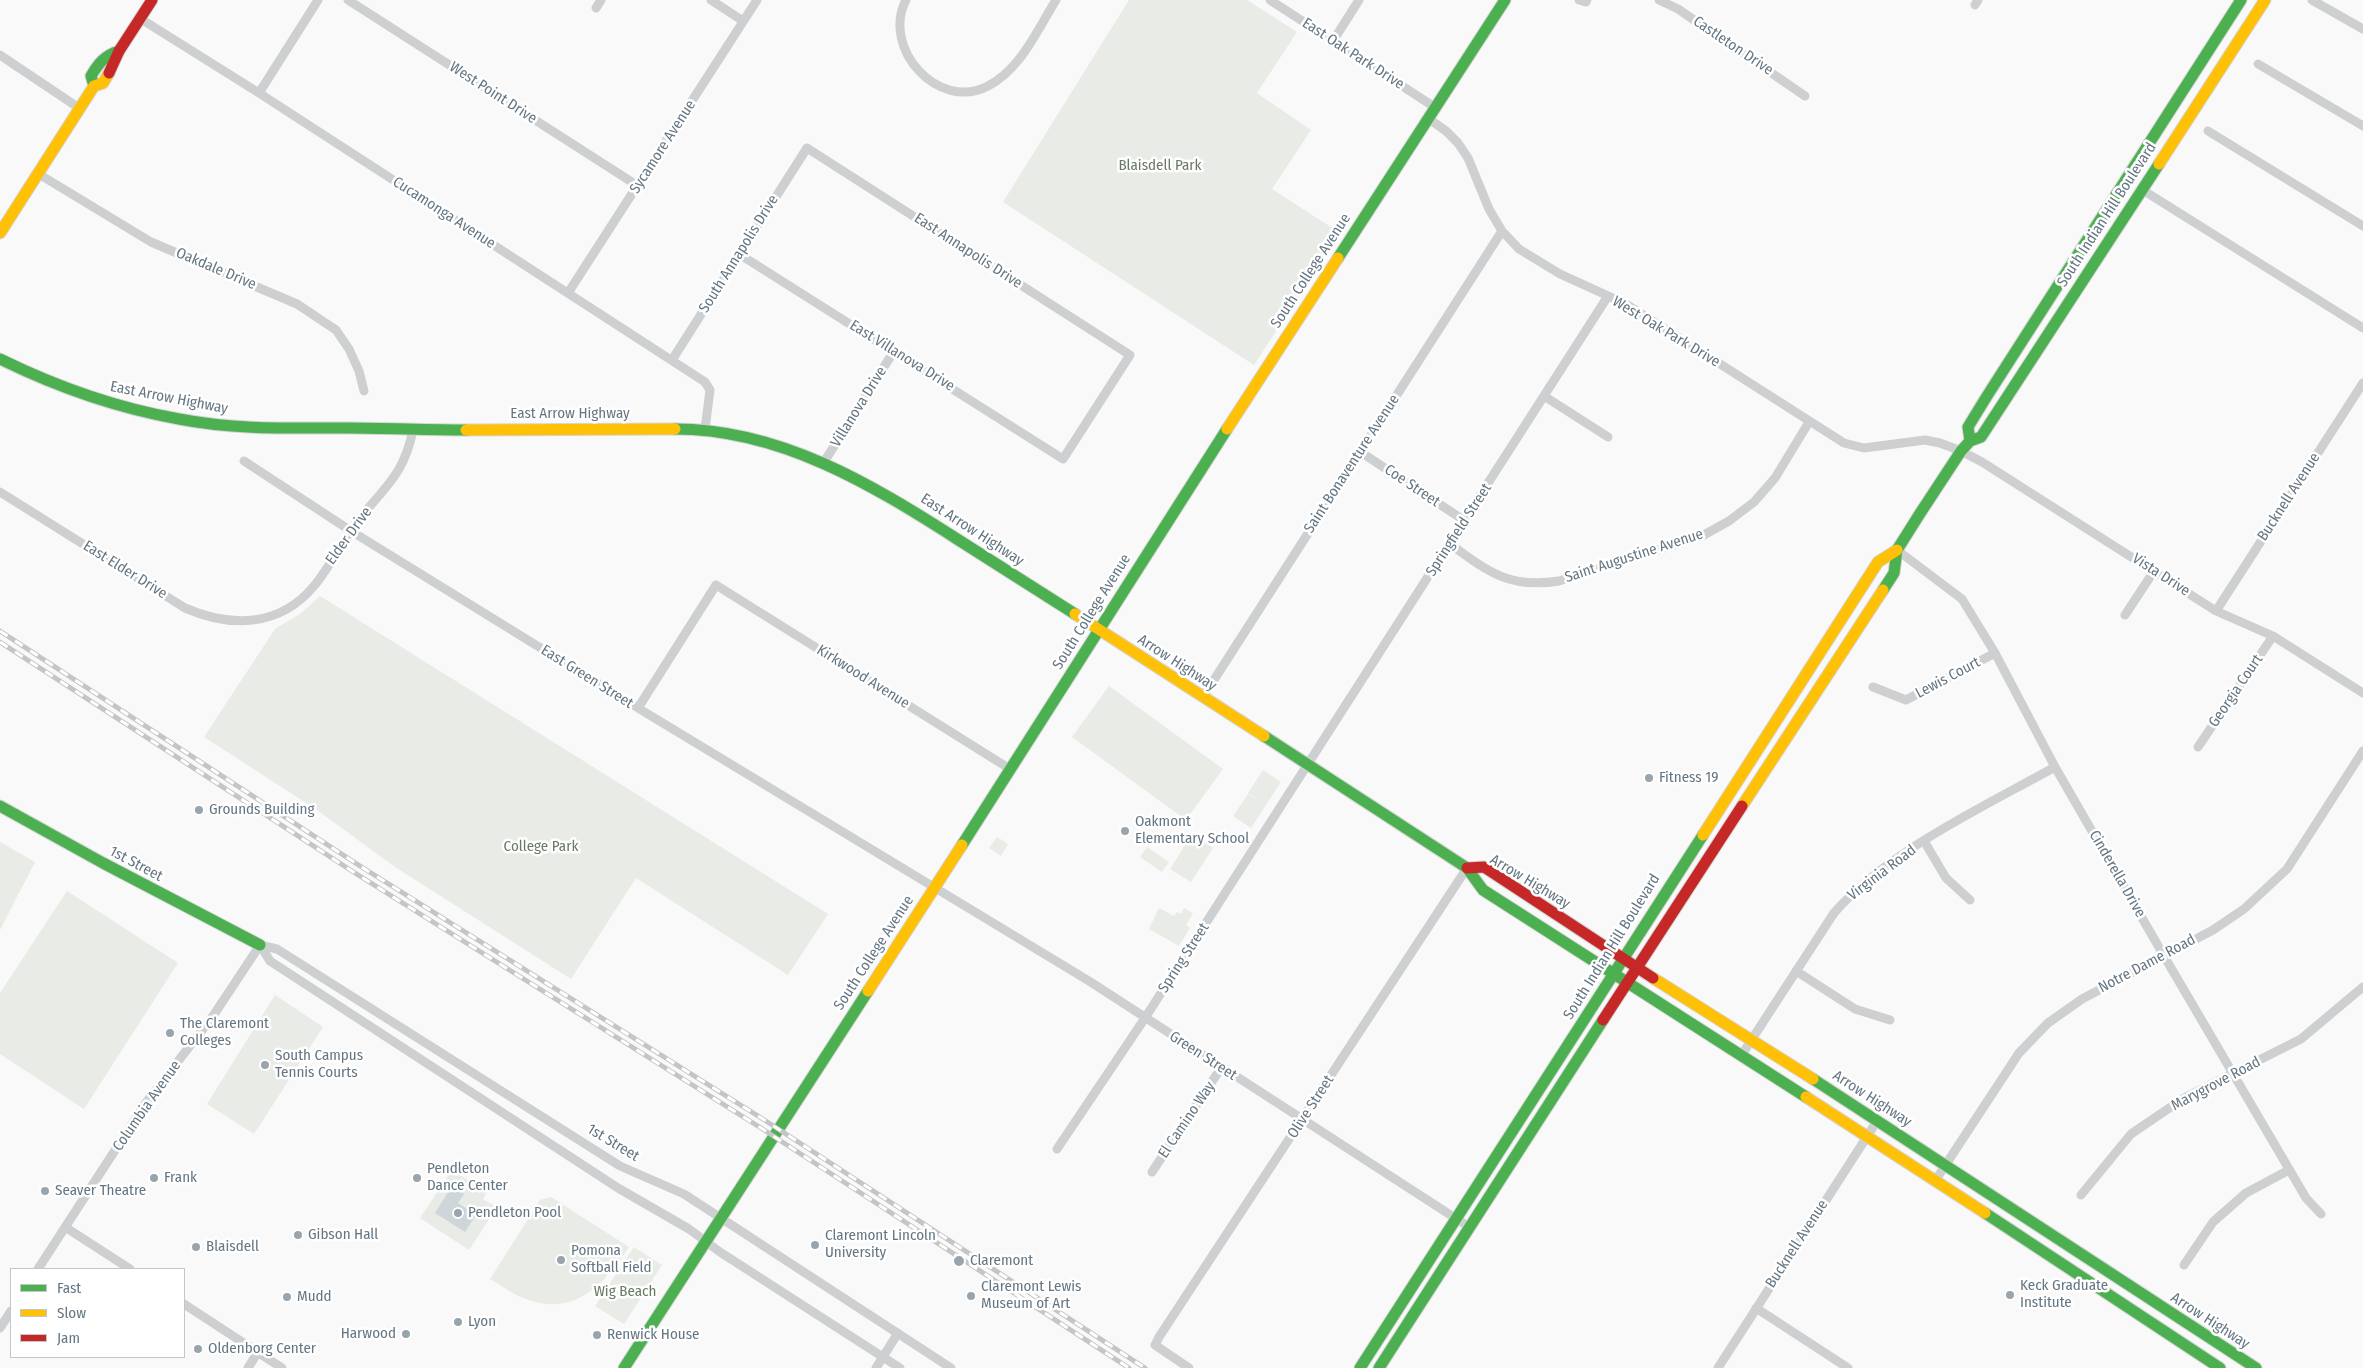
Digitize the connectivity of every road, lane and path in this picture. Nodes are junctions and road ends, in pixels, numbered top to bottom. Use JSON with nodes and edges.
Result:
{"nodes":[{"id":1,"x":152,"y":0,"type":"edge"},
{"id":2,"x":318,"y":0,"type":"edge"},
{"id":3,"x":348,"y":0,"type":"edge"},
{"id":4,"x":711,"y":0,"type":"edge"},
{"id":5,"x":757,"y":0,"type":"edge"},
{"id":6,"x":906,"y":0,"type":"edge"},
{"id":7,"x":1056,"y":0,"type":"edge"},
{"id":8,"x":1270,"y":0,"type":"edge"},
{"id":9,"x":1359,"y":0,"type":"edge"},
{"id":10,"x":1505,"y":0,"type":"edge"},
{"id":11,"x":1578,"y":0,"type":"edge"},
{"id":12,"x":1587,"y":0,"type":"edge"},
{"id":13,"x":1659,"y":0,"type":"edge"},
{"id":14,"x":2241,"y":0,"type":"edge"},
{"id":15,"x":2265,"y":0,"type":"edge"},
{"id":16,"x":2312,"y":0,"type":"edge"},
{"id":17,"x":141,"y":19,"type":"junction"},
{"id":18,"x":744,"y":21,"type":"junction"},
{"id":19,"x":2363,"y":29,"type":"edge"},
{"id":20,"x":1333,"y":41,"type":"junction"},
{"id":21,"x":0,"y":55,"type":"edge"},
{"id":22,"x":2258,"y":64,"type":"dead end"},
{"id":23,"x":259,"y":93,"type":"junction"},
{"id":24,"x":1805,"y":96,"type":"dead end"},
{"id":25,"x":79,"y":108,"type":"junction"},
{"id":26,"x":1436,"y":108,"type":"junction"},
{"id":27,"x":1429,"y":119,"type":"junction"},
{"id":28,"x":2363,"y":126,"type":"edge"},
{"id":29,"x":2208,"y":131,"type":"dead end"},
{"id":30,"x":807,"y":148,"type":"joint"},
{"id":31,"x":37,"y":173,"type":"junction"},
{"id":32,"x":638,"y":186,"type":"junction"},
{"id":33,"x":2141,"y":189,"type":"junction"},
{"id":34,"x":2363,"y":226,"type":"edge"},
{"id":35,"x":1502,"y":231,"type":"junction"},
{"id":36,"x":0,"y":233,"type":"edge"},
{"id":37,"x":739,"y":254,"type":"junction"},
{"id":38,"x":568,"y":294,"type":"junction"},
{"id":39,"x":1608,"y":296,"type":"junction"},
{"id":40,"x":2363,"y":328,"type":"edge"},
{"id":41,"x":894,"y":351,"type":"junction"},
{"id":42,"x":0,"y":359,"type":"edge"},
{"id":43,"x":672,"y":360,"type":"junction"},
{"id":44,"x":2363,"y":383,"type":"edge"},
{"id":45,"x":364,"y":391,"type":"dead end"},
{"id":46,"x":1544,"y":396,"type":"junction"},
{"id":47,"x":1809,"y":422,"type":"junction"},
{"id":48,"x":704,"y":429,"type":"junction"},
{"id":49,"x":413,"y":430,"type":"junction"},
{"id":50,"x":1608,"y":437,"type":"dead end"},
{"id":51,"x":1970,"y":441,"type":"junction"},
{"id":52,"x":1360,"y":451,"type":"junction"},
{"id":53,"x":1961,"y":451,"type":"junction"},
{"id":54,"x":1063,"y":459,"type":"joint"},
{"id":55,"x":244,"y":461,"type":"dead end"},
{"id":56,"x":824,"y":462,"type":"junction"},
{"id":57,"x":0,"y":492,"type":"edge"},
{"id":58,"x":1464,"y":521,"type":"junction"},
{"id":59,"x":351,"y":531,"type":"junction"},
{"id":60,"x":1450,"y":544,"type":"junction"},
{"id":61,"x":1897,"y":550,"type":"junction"},
{"id":62,"x":2154,"y":571,"type":"junction"},
{"id":63,"x":2216,"y":611,"type":"junction"},
{"id":64,"x":2125,"y":616,"type":"dead end"},
{"id":65,"x":259,"y":620,"type":"joint"},
{"id":66,"x":1099,"y":631,"type":"junction"},
{"id":67,"x":2273,"y":636,"type":"junction"},
{"id":68,"x":1995,"y":653,"type":"junction"},
{"id":69,"x":1873,"y":687,"type":"dead end"},
{"id":70,"x":2363,"y":693,"type":"edge"},
{"id":71,"x":1203,"y":697,"type":"junction"},
{"id":72,"x":638,"y":708,"type":"junction"},
{"id":73,"x":2198,"y":747,"type":"dead end"},
{"id":74,"x":2363,"y":751,"type":"edge"},
{"id":75,"x":1309,"y":765,"type":"junction"},
{"id":76,"x":2055,"y":767,"type":"junction"},
{"id":77,"x":1010,"y":769,"type":"junction"},
{"id":78,"x":0,"y":806,"type":"edge"},
{"id":79,"x":1924,"y":841,"type":"junction"},
{"id":80,"x":1467,"y":868,"type":"junction"},
{"id":81,"x":934,"y":889,"type":"junction"},
{"id":82,"x":1970,"y":900,"type":"dead end"},
{"id":83,"x":260,"y":945,"type":"junction"},
{"id":84,"x":2164,"y":956,"type":"junction"},
{"id":85,"x":1623,"y":959,"type":"junction"},
{"id":86,"x":1637,"y":968,"type":"junction"},
{"id":87,"x":1796,"y":971,"type":"junction"},
{"id":88,"x":1613,"y":974,"type":"junction"},
{"id":89,"x":1627,"y":983,"type":"junction"},
{"id":90,"x":2363,"y":987,"type":"edge"},
{"id":91,"x":1145,"y":1018,"type":"junction"},
{"id":92,"x":1890,"y":1020,"type":"dead end"},
{"id":93,"x":1751,"y":1040,"type":"junction"},
{"id":94,"x":1741,"y":1056,"type":"junction"},
{"id":95,"x":1221,"y":1068,"type":"junction"},
{"id":96,"x":2233,"y":1075,"type":"junction"},
{"id":97,"x":1302,"y":1120,"type":"junction"},
{"id":98,"x":1877,"y":1121,"type":"junction"},
{"id":99,"x":1867,"y":1136,"type":"junction"},
{"id":100,"x":1057,"y":1149,"type":"dead end"},
{"id":101,"x":1946,"y":1166,"type":"junction"},
{"id":102,"x":2289,"y":1170,"type":"junction"},
{"id":103,"x":1152,"y":1172,"type":"dead end"},
{"id":104,"x":1935,"y":1181,"type":"junction"},
{"id":105,"x":2081,"y":1194,"type":"dead end"},
{"id":106,"x":2322,"y":1214,"type":"dead end"},
{"id":107,"x":720,"y":1218,"type":"junction"},
{"id":108,"x":1456,"y":1219,"type":"junction"},
{"id":109,"x":65,"y":1227,"type":"junction"},
{"id":110,"x":1469,"y":1227,"type":"junction"},
{"id":111,"x":705,"y":1241,"type":"junction"},
{"id":112,"x":2184,"y":1265,"type":"dead end"},
{"id":113,"x":39,"y":1268,"type":"edge"},
{"id":114,"x":128,"y":1268,"type":"edge"},
{"id":115,"x":185,"y":1305,"type":"edge"},
{"id":116,"x":1756,"y":1308,"type":"junction"},
{"id":117,"x":10,"y":1312,"type":"edge"},
{"id":118,"x":0,"y":1328,"type":"edge"},
{"id":119,"x":898,"y":1333,"type":"junction"},
{"id":120,"x":258,"y":1352,"type":"junction"},
{"id":121,"x":883,"y":1357,"type":"junction"},
{"id":122,"x":248,"y":1368,"type":"edge"},
{"id":123,"x":282,"y":1368,"type":"edge"},
{"id":124,"x":624,"y":1368,"type":"edge"},
{"id":125,"x":876,"y":1368,"type":"edge"},
{"id":126,"x":900,"y":1368,"type":"edge"},
{"id":127,"x":951,"y":1368,"type":"edge"},
{"id":128,"x":1189,"y":1368,"type":"edge"},
{"id":129,"x":1360,"y":1368,"type":"edge"},
{"id":130,"x":1379,"y":1368,"type":"edge"},
{"id":131,"x":1718,"y":1368,"type":"edge"},
{"id":132,"x":1848,"y":1368,"type":"edge"},
{"id":133,"x":2220,"y":1368,"type":"edge"},
{"id":134,"x":2256,"y":1368,"type":"edge"}],
"edges":[{"from":1,"to":17,"type":"main road"},
{"from":2,"to":23,"type":"street"},
{"from":3,"to":32,"type":"street","name":"West Point Drive"},
{"from":4,"to":18,"type":"street"},
{"from":5,"to":18,"type":"street","name":"Sycamore Avenue"},
{"from":6,"to":7,"type":"street"},
{"from":8,"to":20,"type":"street","name":"East Oak Park Drive"},
{"from":9,"to":20,"type":"street"},
{"from":10,"to":26,"type":"main road","name":"South College Avenue"},
{"from":11,"to":12,"type":"street"},
{"from":13,"to":24,"type":"street","name":"Castleton Drive"},
{"from":14,"to":51,"type":"main road","name":"South Indian Hill Boulevard"},
{"from":15,"to":33,"type":"main road","name":"South Indian Hill Boulevard"},
{"from":16,"to":19,"type":"street"},
{"from":17,"to":23,"type":"street","name":"Cucamonga Avenue"},
{"from":17,"to":25,"type":"main road"},
{"from":18,"to":32,"type":"street","name":"Sycamore Avenue"},
{"from":20,"to":26,"type":"street","name":"East Oak Park Drive"},
{"from":21,"to":25,"type":"street"},
{"from":22,"to":28,"type":"street"},
{"from":23,"to":38,"type":"street","name":"Cucamonga Avenue"},
{"from":25,"to":31,"type":"main road"},
{"from":26,"to":27,"type":"main road","name":"South College Avenue"},
{"from":27,"to":35,"type":"street","name":"West Oak Park Drive"},
{"from":27,"to":66,"type":"main road","name":"South College Avenue"},
{"from":29,"to":34,"type":"street"},
{"from":30,"to":37,"type":"street","name":"South Annapolis Drive"},
{"from":30,"to":54,"type":"street","name":"East Annapolis Drive"},
{"from":31,"to":36,"type":"main road"},
{"from":31,"to":45,"type":"street","name":"Oakdale Drive"},
{"from":32,"to":38,"type":"street","name":"Sycamore Avenue"},
{"from":33,"to":40,"type":"street"},
{"from":33,"to":51,"type":"main road","name":"South Indian Hill Boulevard"},
{"from":35,"to":39,"type":"street","name":"West Oak Park Drive"},
{"from":35,"to":52,"type":"street","name":"Saint Bonaventure Avenue"},
{"from":37,"to":41,"type":"street","name":"East Villanova Drive"},
{"from":37,"to":43,"type":"street","name":"South Annapolis Drive"},
{"from":38,"to":43,"type":"street","name":"Cucamonga Avenue"},
{"from":39,"to":46,"type":"street","name":"Springfield Street"},
{"from":39,"to":47,"type":"street","name":"West Oak Park Drive"},
{"from":41,"to":54,"type":"street","name":"East Villanova Drive"},
{"from":41,"to":56,"type":"street","name":"Villanova Drive"},
{"from":42,"to":49,"type":"main road","name":"East Arrow Highway"},
{"from":43,"to":48,"type":"street","name":"Cucamonga Avenue"},
{"from":44,"to":63,"type":"street","name":"Bucknell Avenue"},
{"from":46,"to":50,"type":"street"},
{"from":46,"to":58,"type":"street","name":"Springfield Street"},
{"from":47,"to":53,"type":"street","name":"West Oak Park Drive"},
{"from":47,"to":60,"type":"street","name":"Saint Augustine Avenue"},
{"from":48,"to":49,"type":"main road","name":"East Arrow Highway"},
{"from":48,"to":56,"type":"main road","name":"East Arrow Highway"},
{"from":49,"to":59,"type":"street","name":"Elder Drive"},
{"from":51,"to":53,"type":"main road","name":"South Indian Hill Boulevard"},
{"from":52,"to":58,"type":"street","name":"Coe Street"},
{"from":52,"to":71,"type":"street","name":"Saint Bonaventure Avenue"},
{"from":53,"to":61,"type":"main road","name":"South Indian Hill Boulevard"},
{"from":53,"to":62,"type":"street","name":"Vista Drive"},
{"from":55,"to":59,"type":"street","name":"East Green Street"},
{"from":56,"to":66,"type":"main road","name":"East Arrow Highway"},
{"from":57,"to":65,"type":"street","name":"East Elder Drive"},
{"from":58,"to":60,"type":"street","name":"Springfield Street"},
{"from":59,"to":65,"type":"street","name":"Elder Drive"},
{"from":59,"to":72,"type":"street","name":"East Green Street"},
{"from":60,"to":75,"type":"street","name":"Springfield Street"},
{"from":61,"to":68,"type":"street","name":"Cinderella Drive"},
{"from":61,"to":85,"type":"main road","name":"South Indian Hill Boulevard"},
{"from":61,"to":86,"type":"main road","name":"South Indian Hill Boulevard"},
{"from":62,"to":63,"type":"street","name":"Vista Drive"},
{"from":62,"to":64,"type":"street"},
{"from":63,"to":67,"type":"street","name":"Vista Drive"},
{"from":66,"to":71,"type":"main road","name":"Arrow Highway"},
{"from":66,"to":77,"type":"main road","name":"South College Avenue"},
{"from":67,"to":70,"type":"street","name":"Vista Drive"},
{"from":67,"to":73,"type":"street","name":"Georgia Court"},
{"from":68,"to":69,"type":"street","name":"Lewis Court"},
{"from":68,"to":76,"type":"street","name":"Cinderella Drive"},
{"from":71,"to":75,"type":"main road","name":"Arrow Highway"},
{"from":72,"to":77,"type":"street","name":"Kirkwood Avenue"},
{"from":72,"to":81,"type":"street","name":"East Green Street"},
{"from":74,"to":84,"type":"street","name":"Notre Dame Road"},
{"from":75,"to":80,"type":"main road","name":"Arrow Highway"},
{"from":75,"to":91,"type":"street","name":"Spring Street"},
{"from":76,"to":79,"type":"street","name":"Virginia Road"},
{"from":76,"to":84,"type":"street","name":"Cinderella Drive"},
{"from":77,"to":81,"type":"main road","name":"South College Avenue"},
{"from":78,"to":83,"type":"main road","name":"1st Street"},
{"from":79,"to":82,"type":"street"},
{"from":79,"to":87,"type":"street","name":"Virginia Road"},
{"from":80,"to":85,"type":"main road","name":"Arrow Highway"},
{"from":80,"to":88,"type":"main road","name":"Arrow Highway"},
{"from":80,"to":97,"type":"street","name":"Olive Street"},
{"from":81,"to":91,"type":"street","name":"Green Street"},
{"from":81,"to":107,"type":"main road","name":"South College Avenue"},
{"from":83,"to":107,"type":"street","name":"1st Street"},
{"from":83,"to":109,"type":"street","name":"Columbia Avenue"},
{"from":83,"to":111,"type":"street","name":"1st Street"},
{"from":84,"to":96,"type":"street","name":"Cinderella Drive"},
{"from":84,"to":101,"type":"street","name":"Notre Dame Road"},
{"from":85,"to":86,"type":"main road","name":"Arrow Highway"},
{"from":85,"to":88,"type":"main road","name":"South Indian Hill Boulevard"},
{"from":86,"to":89,"type":"main road","name":"South Indian Hill Boulevard"},
{"from":86,"to":93,"type":"main road","name":"Arrow Highway"},
{"from":87,"to":92,"type":"street"},
{"from":87,"to":93,"type":"street","name":"Virginia Road"},
{"from":88,"to":89,"type":"main road","name":"Arrow Highway"},
{"from":88,"to":108,"type":"main road","name":"South Indian Hill Boulevard"},
{"from":89,"to":94,"type":"main road","name":"Arrow Highway"},
{"from":89,"to":110,"type":"main road","name":"South Indian Hill Boulevard"},
{"from":90,"to":96,"type":"street","name":"Marygrove Road"},
{"from":91,"to":95,"type":"street","name":"Green Street"},
{"from":91,"to":100,"type":"street","name":"Spring Street"},
{"from":93,"to":94,"type":"street","name":"Virginia Road"},
{"from":93,"to":98,"type":"main road","name":"Arrow Highway"},
{"from":94,"to":99,"type":"main road","name":"Arrow Highway"},
{"from":95,"to":97,"type":"street","name":"Green Street"},
{"from":95,"to":103,"type":"street","name":"El Camino Way"},
{"from":96,"to":102,"type":"street","name":"Cinderella Drive"},
{"from":96,"to":105,"type":"street","name":"Marygrove Road"},
{"from":97,"to":108,"type":"street","name":"Green Street"},
{"from":97,"to":128,"type":"street","name":"Olive Street"},
{"from":98,"to":99,"type":"street","name":"Bucknell Avenue"},
{"from":98,"to":101,"type":"main road","name":"Arrow Highway"},
{"from":99,"to":104,"type":"main road","name":"Arrow Highway"},
{"from":99,"to":116,"type":"street","name":"Bucknell Avenue"},
{"from":101,"to":104,"type":"street","name":"Notre Dame Road"},
{"from":101,"to":134,"type":"main road","name":"Arrow Highway"},
{"from":102,"to":106,"type":"street","name":"Cinderella Drive"},
{"from":102,"to":112,"type":"street"},
{"from":104,"to":133,"type":"main road","name":"Arrow Highway"},
{"from":107,"to":111,"type":"main road","name":"South College Avenue"},
{"from":107,"to":119,"type":"street","name":"1st Street"},
{"from":108,"to":110,"type":"street","name":"Green Street"},
{"from":108,"to":129,"type":"main road","name":"South Indian Hill Boulevard"},
{"from":109,"to":113,"type":"street","name":"Columbia Avenue"},
{"from":109,"to":114,"type":"street"},
{"from":110,"to":130,"type":"main road","name":"South Indian Hill Boulevard"},
{"from":111,"to":121,"type":"street","name":"1st Street"},
{"from":111,"to":124,"type":"main road","name":"South College Avenue"},
{"from":115,"to":120,"type":"street"},
{"from":116,"to":131,"type":"street","name":"Bucknell Avenue"},
{"from":116,"to":132,"type":"street"},
{"from":117,"to":118,"type":"street"},
{"from":119,"to":121,"type":"street"},
{"from":119,"to":127,"type":"street","name":"1st Street"},
{"from":120,"to":122,"type":"street"},
{"from":120,"to":123,"type":"street"},
{"from":121,"to":125,"type":"street"},
{"from":121,"to":126,"type":"street","name":"1st Street"}]}
